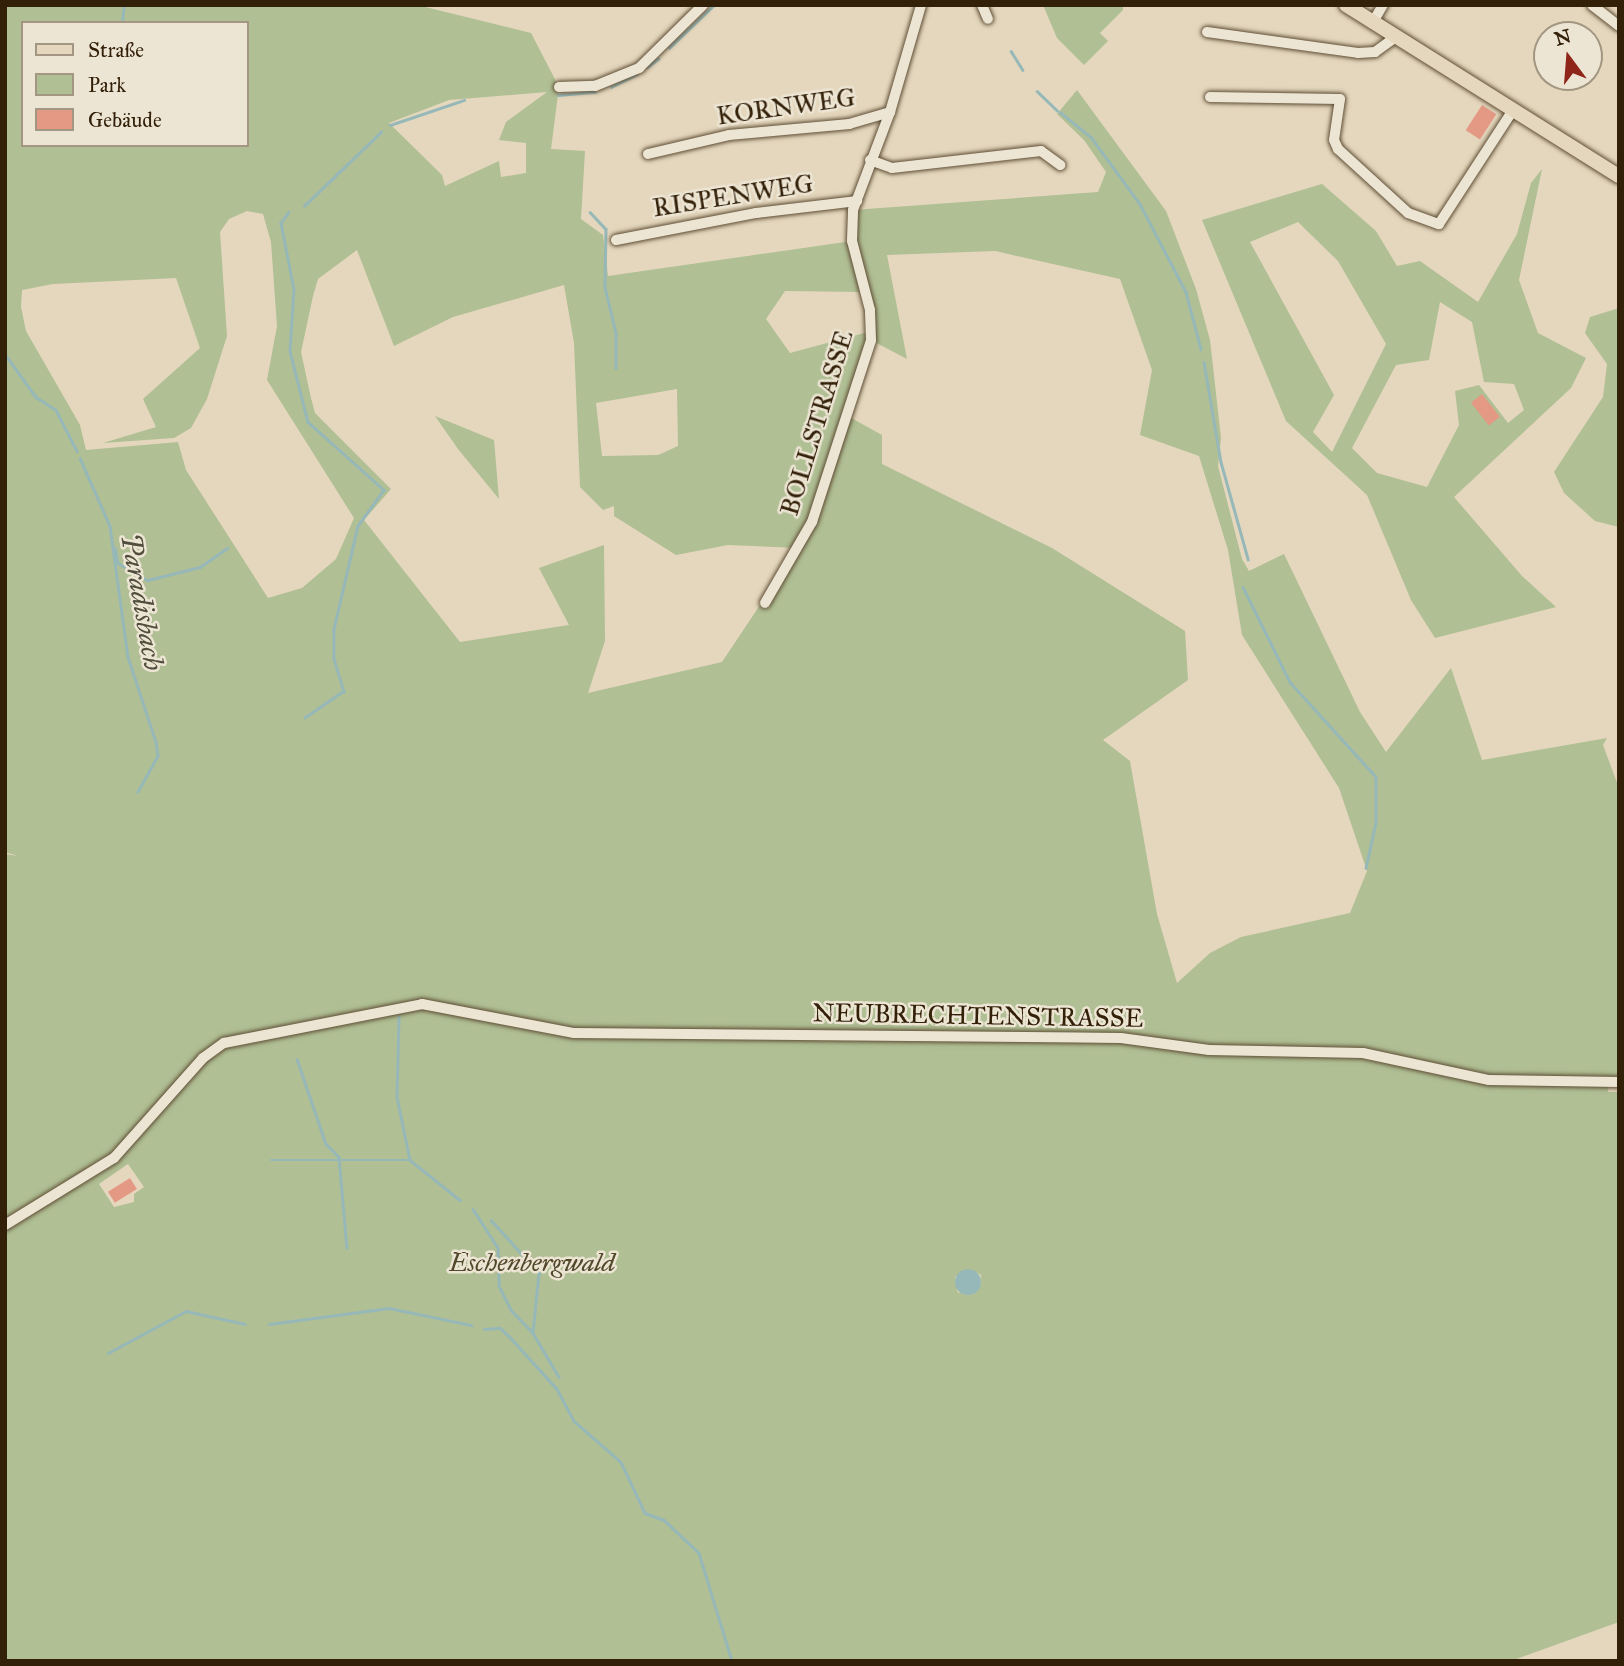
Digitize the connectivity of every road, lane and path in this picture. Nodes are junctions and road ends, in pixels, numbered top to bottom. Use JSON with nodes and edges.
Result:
{"nodes":[{"id":1,"x":703,"y":5,"type":"edge"},
{"id":2,"x":921,"y":5,"type":"edge"},
{"id":3,"x":982,"y":5,"type":"edge"},
{"id":4,"x":1346,"y":5,"type":"edge"},
{"id":5,"x":1383,"y":5,"type":"edge"},
{"id":6,"x":1592,"y":5,"type":"edge"},
{"id":7,"x":988,"y":19,"type":"dead end"},
{"id":8,"x":1373,"y":22,"type":"junction"},
{"id":9,"x":1619,"y":26,"type":"edge"},
{"id":10,"x":1207,"y":32,"type":"dead end"},
{"id":11,"x":1397,"y":36,"type":"junction"},
{"id":12,"x":559,"y":87,"type":"dead end"},
{"id":13,"x":1210,"y":97,"type":"dead end"},
{"id":14,"x":1513,"y":110,"type":"junction"},
{"id":15,"x":890,"y":112,"type":"junction"},
{"id":16,"x":648,"y":155,"type":"dead end"},
{"id":17,"x":870,"y":160,"type":"junction"},
{"id":18,"x":1060,"y":165,"type":"dead end"},
{"id":19,"x":1619,"y":176,"type":"edge"},
{"id":20,"x":857,"y":201,"type":"junction"},
{"id":21,"x":616,"y":240,"type":"dead end"},
{"id":22,"x":765,"y":603,"type":"dead end"},
{"id":23,"x":1619,"y":1082,"type":"edge"},
{"id":24,"x":5,"y":1225,"type":"edge"}],
"edges":[{"from":1,"to":12,"type":"street"},
{"from":2,"to":15,"type":"street","name":"BOLLSTRASSE"},
{"from":3,"to":7,"type":"street"},
{"from":4,"to":8,"type":"main road"},
{"from":5,"to":8,"type":"street"},
{"from":6,"to":9,"type":"street"},
{"from":8,"to":11,"type":"main road"},
{"from":10,"to":11,"type":"street"},
{"from":11,"to":14,"type":"main road"},
{"from":13,"to":14,"type":"street"},
{"from":14,"to":19,"type":"main road"},
{"from":15,"to":16,"type":"street","name":"KORNWEG"},
{"from":15,"to":17,"type":"street","name":"BOLLSTRASSE"},
{"from":17,"to":18,"type":"street"},
{"from":17,"to":20,"type":"street","name":"BOLLSTRASSE"},
{"from":20,"to":21,"type":"street","name":"RISPENWEG"},
{"from":20,"to":22,"type":"street","name":"BOLLSTRASSE"},
{"from":23,"to":24,"type":"street","name":"NEUBRECHTENSTRASSE"}]}
